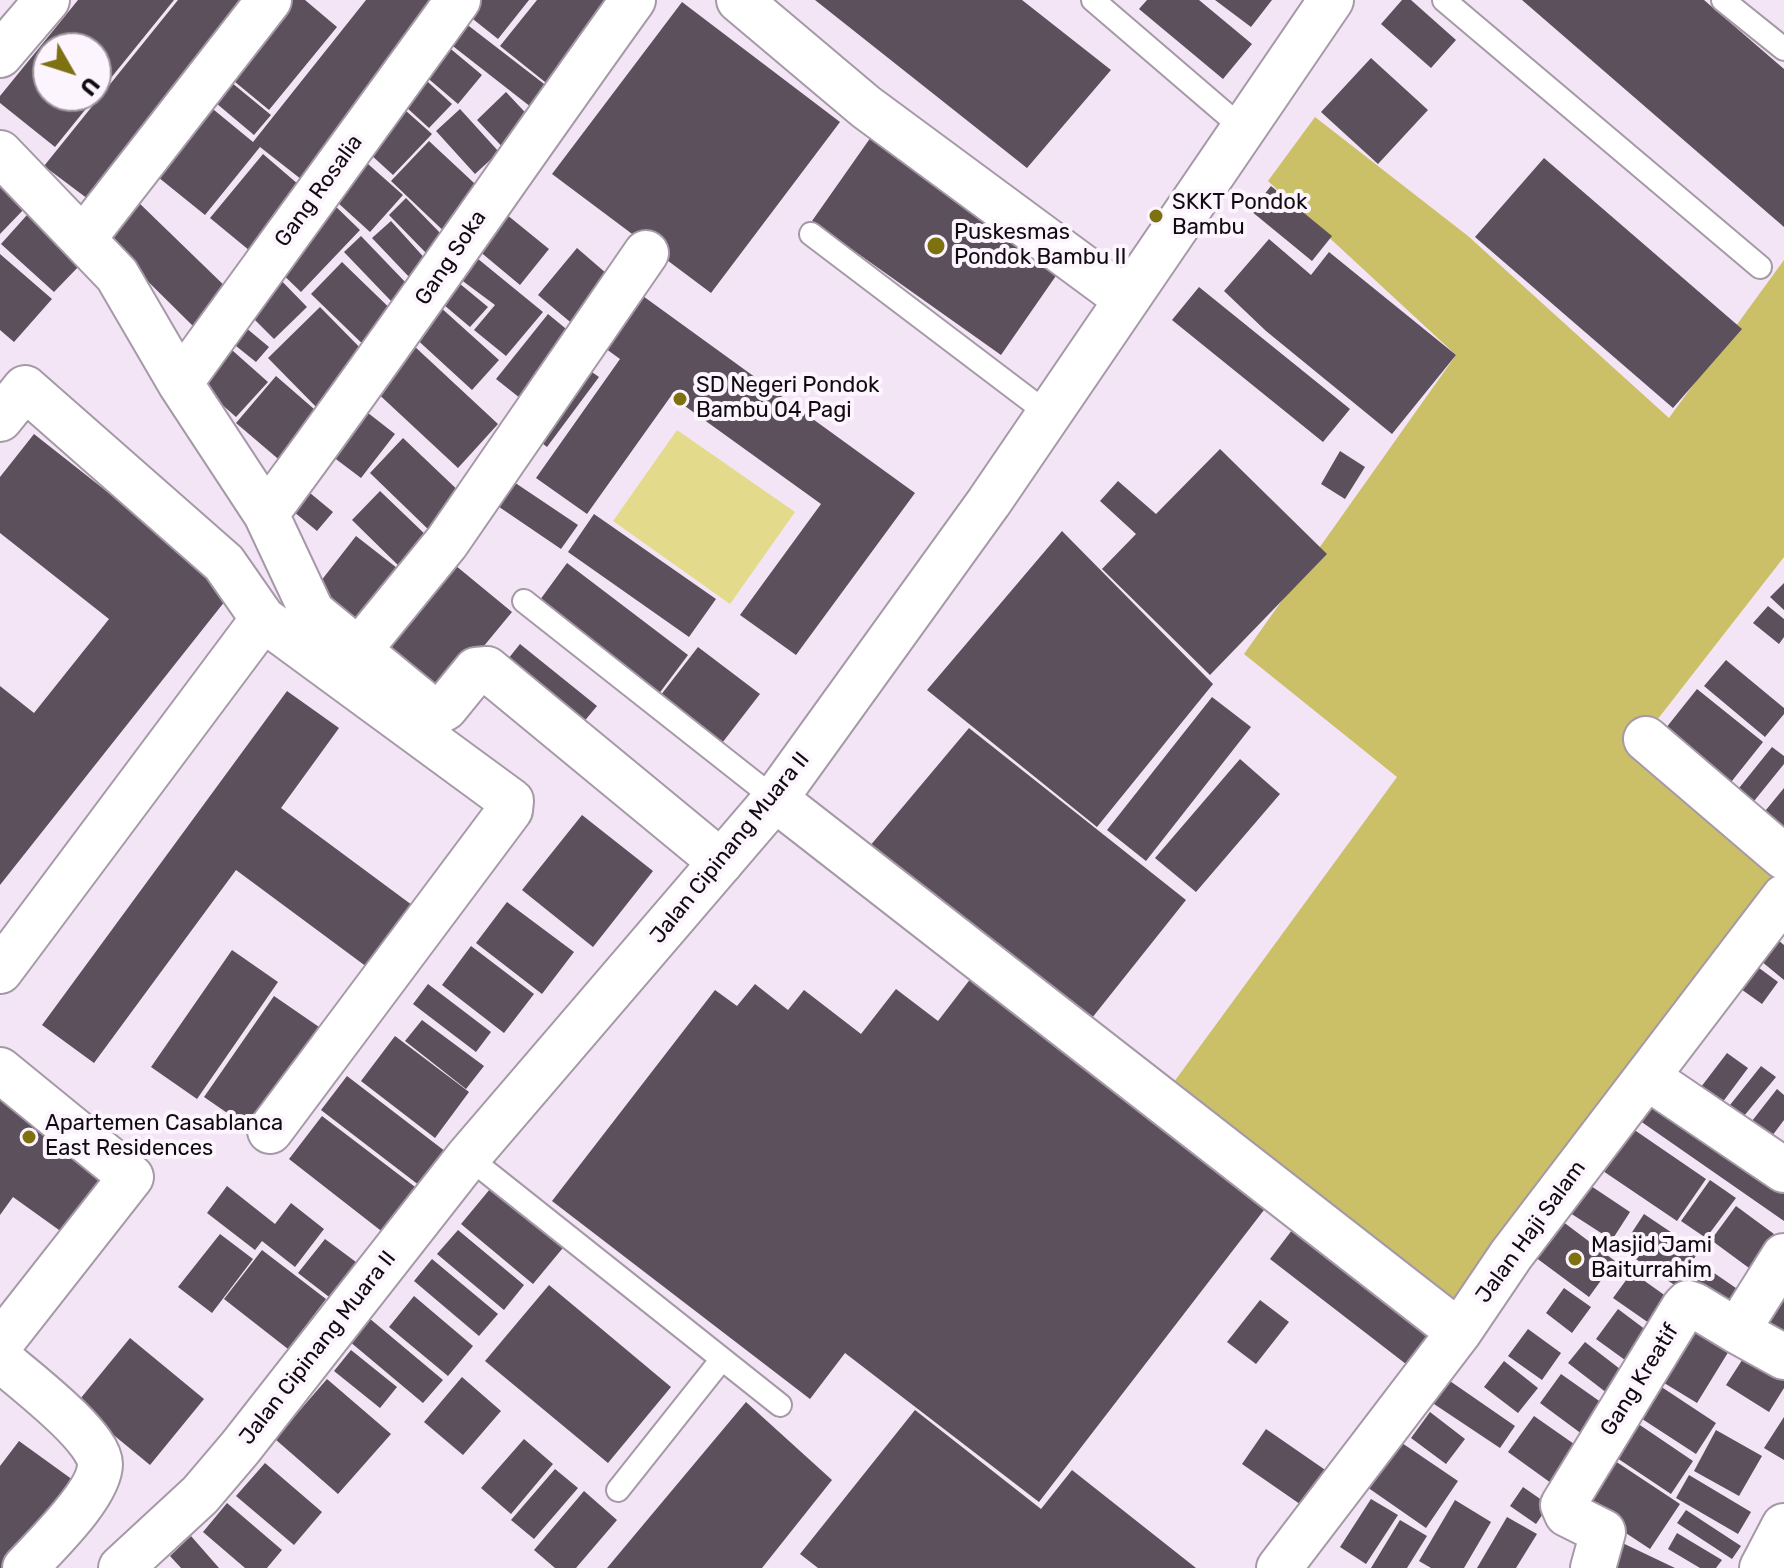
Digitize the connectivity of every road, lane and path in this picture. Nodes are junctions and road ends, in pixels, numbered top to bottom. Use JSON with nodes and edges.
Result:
{"nodes":[{"id":1,"x":47,"y":0,"type":"edge"},
{"id":2,"x":269,"y":0,"type":"edge"},
{"id":3,"x":458,"y":0,"type":"edge"},
{"id":4,"x":633,"y":0,"type":"edge"},
{"id":5,"x":739,"y":0,"type":"edge"},
{"id":6,"x":1093,"y":0,"type":"edge"},
{"id":7,"x":1331,"y":0,"type":"edge"},
{"id":8,"x":1444,"y":0,"type":"edge"},
{"id":9,"x":1723,"y":0,"type":"edge"},
{"id":10,"x":1784,"y":49,"type":"edge"},
{"id":11,"x":0,"y":55,"type":"edge"},
{"id":12,"x":1241,"y":127,"type":"junction"},
{"id":13,"x":0,"y":153,"type":"edge"},
{"id":14,"x":811,"y":234,"type":"dead end"},
{"id":15,"x":83,"y":239,"type":"junction"},
{"id":16,"x":646,"y":253,"type":"dead end"},
{"id":17,"x":1760,"y":267,"type":"dead end"},
{"id":18,"x":1126,"y":299,"type":"junction"},
{"id":19,"x":180,"y":383,"type":"junction"},
{"id":20,"x":1047,"y":413,"type":"junction"},
{"id":21,"x":0,"y":419,"type":"edge"},
{"id":22,"x":266,"y":514,"type":"junction"},
{"id":23,"x":524,"y":601,"type":"dead end"},
{"id":24,"x":263,"y":619,"type":"junction"},
{"id":25,"x":358,"y":651,"type":"junction"},
{"id":26,"x":1646,"y":739,"type":"dead end"},
{"id":27,"x":775,"y":799,"type":"junction"},
{"id":28,"x":1784,"y":857,"type":"edge"},
{"id":29,"x":721,"y":862,"type":"junction"},
{"id":30,"x":1778,"y":919,"type":"edge"},
{"id":31,"x":0,"y":971,"type":"edge"},
{"id":32,"x":0,"y":1070,"type":"edge"},
{"id":33,"x":1647,"y":1077,"type":"junction"},
{"id":34,"x":270,"y":1131,"type":"dead end"},
{"id":35,"x":468,"y":1157,"type":"junction"},
{"id":36,"x":1784,"y":1170,"type":"edge"},
{"id":37,"x":1784,"y":1256,"type":"edge"},
{"id":38,"x":1737,"y":1331,"type":"junction"},
{"id":39,"x":1459,"y":1332,"type":"junction"},
{"id":40,"x":0,"y":1344,"type":"edge"},
{"id":41,"x":1784,"y":1357,"type":"edge"},
{"id":42,"x":0,"y":1359,"type":"edge"},
{"id":43,"x":722,"y":1359,"type":"junction"},
{"id":44,"x":780,"y":1405,"type":"dead end"},
{"id":45,"x":618,"y":1490,"type":"dead end"},
{"id":46,"x":1784,"y":1526,"type":"edge"},
{"id":47,"x":25,"y":1568,"type":"edge"},
{"id":48,"x":121,"y":1568,"type":"edge"},
{"id":49,"x":1279,"y":1568,"type":"edge"},
{"id":50,"x":1593,"y":1568,"type":"edge"},
{"id":51,"x":1762,"y":1568,"type":"edge"}],
"edges":[{"from":1,"to":11,"type":"street"},
{"from":2,"to":15,"type":"street"},
{"from":3,"to":19,"type":"street","name":"Gang Rosalia"},
{"from":4,"to":22,"type":"street","name":"Gang Soka"},
{"from":5,"to":18,"type":"street"},
{"from":6,"to":12,"type":"lane"},
{"from":7,"to":12,"type":"street","name":"Jalan Cipinang Muara II"},
{"from":8,"to":17,"type":"lane"},
{"from":9,"to":10,"type":"lane"},
{"from":12,"to":18,"type":"street","name":"Jalan Cipinang Muara II"},
{"from":13,"to":15,"type":"street"},
{"from":14,"to":20,"type":"lane"},
{"from":15,"to":19,"type":"street"},
{"from":16,"to":25,"type":"street"},
{"from":18,"to":20,"type":"street","name":"Jalan Cipinang Muara II"},
{"from":19,"to":22,"type":"street"},
{"from":20,"to":27,"type":"street","name":"Jalan Cipinang Muara II"},
{"from":21,"to":24,"type":"street"},
{"from":22,"to":25,"type":"street"},
{"from":23,"to":27,"type":"lane"},
{"from":24,"to":31,"type":"street"},
{"from":24,"to":34,"type":"street"},
{"from":25,"to":29,"type":"street"},
{"from":26,"to":28,"type":"street"},
{"from":27,"to":29,"type":"street","name":"Jalan Cipinang Muara II"},
{"from":27,"to":39,"type":"street"},
{"from":29,"to":35,"type":"street","name":"Jalan Cipinang Muara II"},
{"from":30,"to":33,"type":"street","name":"Jalan Haji Salam"},
{"from":32,"to":40,"type":"street"},
{"from":33,"to":36,"type":"street"},
{"from":33,"to":39,"type":"street","name":"Jalan Haji Salam"},
{"from":35,"to":43,"type":"lane"},
{"from":35,"to":48,"type":"street","name":"Jalan Cipinang Muara II"},
{"from":37,"to":38,"type":"street"},
{"from":38,"to":41,"type":"street"},
{"from":38,"to":50,"type":"street","name":"Gang Kreatif"},
{"from":39,"to":49,"type":"street","name":"Jalan Haji Salam"},
{"from":42,"to":47,"type":"street"},
{"from":43,"to":44,"type":"lane"},
{"from":43,"to":45,"type":"lane"},
{"from":46,"to":51,"type":"street"}]}
